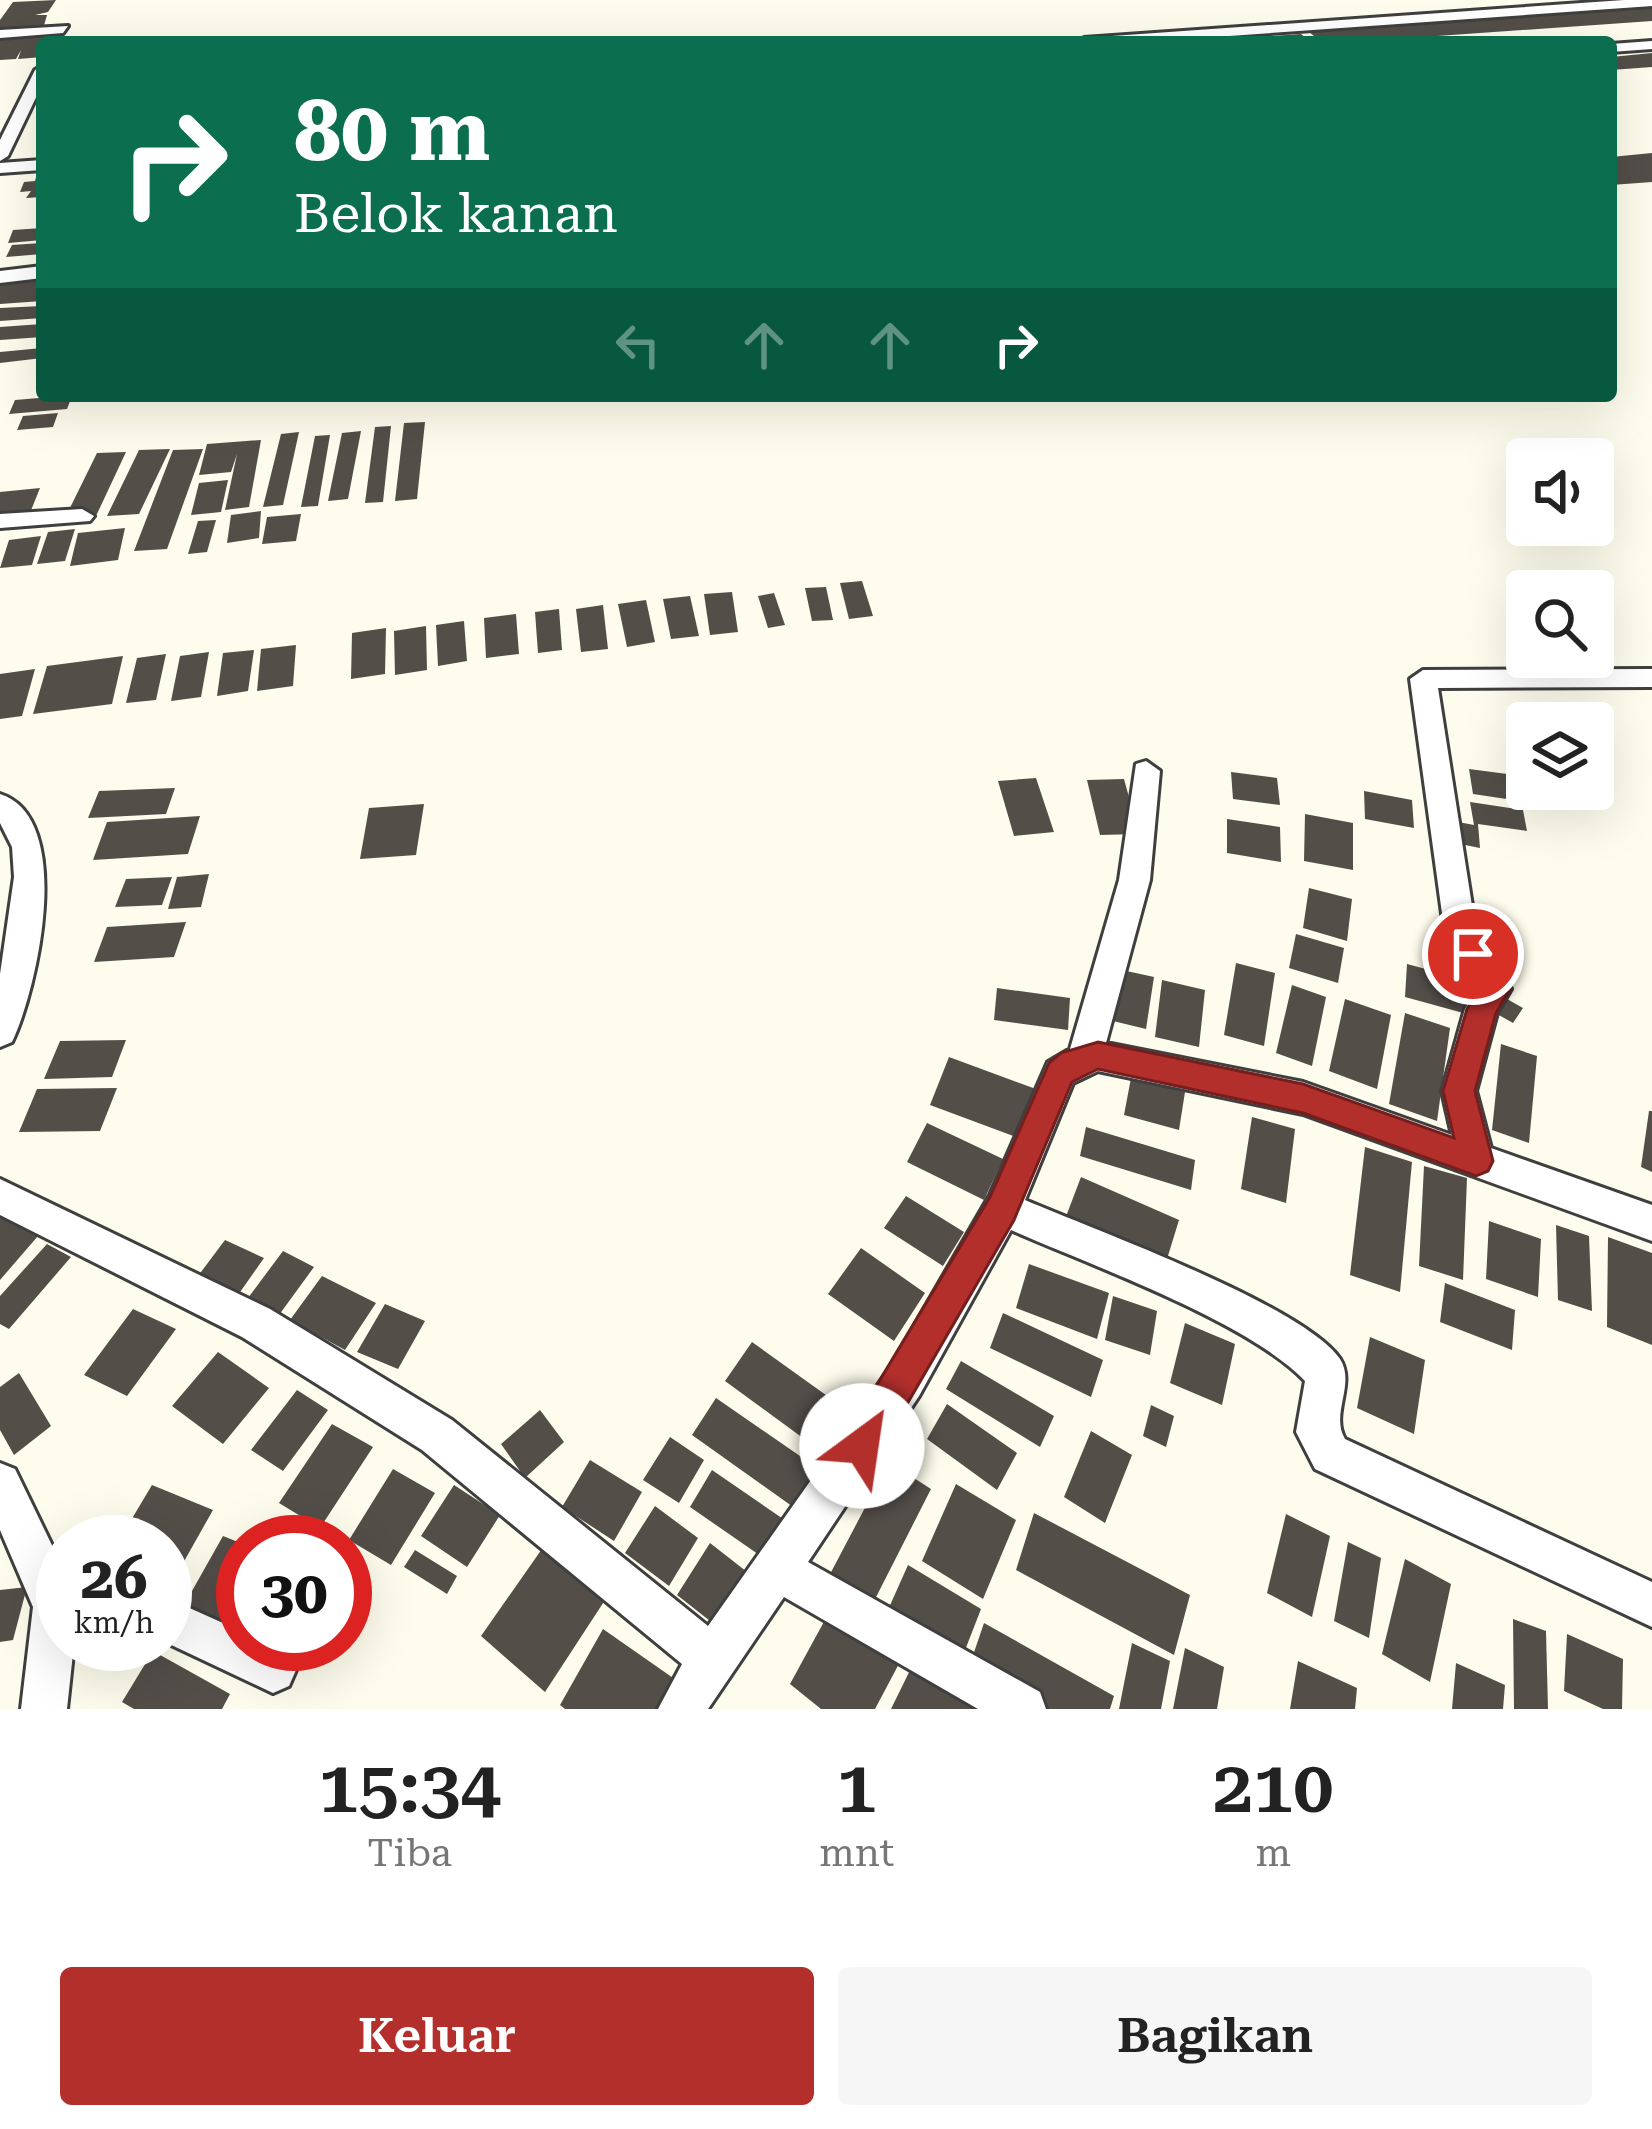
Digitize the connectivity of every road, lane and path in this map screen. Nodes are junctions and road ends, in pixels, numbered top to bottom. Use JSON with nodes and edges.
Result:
{"nodes":[{"id":1,"x":1652,"y":2,"type":"edge"},
{"id":2,"x":64,"y":29,"type":"edge"},
{"id":3,"x":0,"y":34,"type":"edge"},
{"id":4,"x":1169,"y":36,"type":"edge"},
{"id":5,"x":1652,"y":45,"type":"edge"},
{"id":6,"x":1617,"y":48,"type":"edge"},
{"id":7,"x":36,"y":82,"type":"edge"},
{"id":8,"x":0,"y":156,"type":"edge"},
{"id":9,"x":36,"y":165,"type":"edge"},
{"id":10,"x":0,"y":168,"type":"edge"},
{"id":11,"x":36,"y":273,"type":"edge"},
{"id":12,"x":0,"y":278,"type":"edge"},
{"id":13,"x":82,"y":516,"type":"dead end"},
{"id":14,"x":0,"y":521,"type":"edge"},
{"id":15,"x":1652,"y":678,"type":"edge"},
{"id":16,"x":1145,"y":771,"type":"dead end"},
{"id":17,"x":0,"y":805,"type":"edge"},
{"id":18,"x":0,"y":1031,"type":"edge"},
{"id":19,"x":1085,"y":1057,"type":"junction"},
{"id":20,"x":1476,"y":1161,"type":"junction"},
{"id":21,"x":0,"y":1196,"type":"edge"},
{"id":22,"x":1002,"y":1208,"type":"junction"},
{"id":23,"x":1652,"y":1223,"type":"edge"},
{"id":24,"x":0,"y":1484,"type":"edge"},
{"id":25,"x":36,"y":1559,"type":"edge"},
{"id":26,"x":778,"y":1569,"type":"junction"},
{"id":27,"x":1652,"y":1605,"type":"edge"},
{"id":28,"x":712,"y":1659,"type":"junction"},
{"id":29,"x":50,"y":1671,"type":"edge"},
{"id":30,"x":44,"y":1709,"type":"edge"},
{"id":31,"x":681,"y":1709,"type":"edge"},
{"id":32,"x":1023,"y":1709,"type":"edge"}],
"edges":[{"from":1,"to":4,"type":"street"},
{"from":2,"to":3,"type":"street"},
{"from":5,"to":6,"type":"street"},
{"from":7,"to":8,"type":"street"},
{"from":9,"to":10,"type":"street"},
{"from":11,"to":12,"type":"street"},
{"from":13,"to":14,"type":"street"},
{"from":15,"to":20,"type":"street"},
{"from":16,"to":19,"type":"street"},
{"from":17,"to":18,"type":"street"},
{"from":19,"to":20,"type":"street"},
{"from":19,"to":22,"type":"street"},
{"from":20,"to":23,"type":"street"},
{"from":21,"to":28,"type":"street"},
{"from":22,"to":26,"type":"street"},
{"from":22,"to":27,"type":"street"},
{"from":24,"to":25,"type":"street"},
{"from":26,"to":28,"type":"street"},
{"from":26,"to":32,"type":"street"},
{"from":28,"to":31,"type":"street"},
{"from":29,"to":30,"type":"street"}]}
